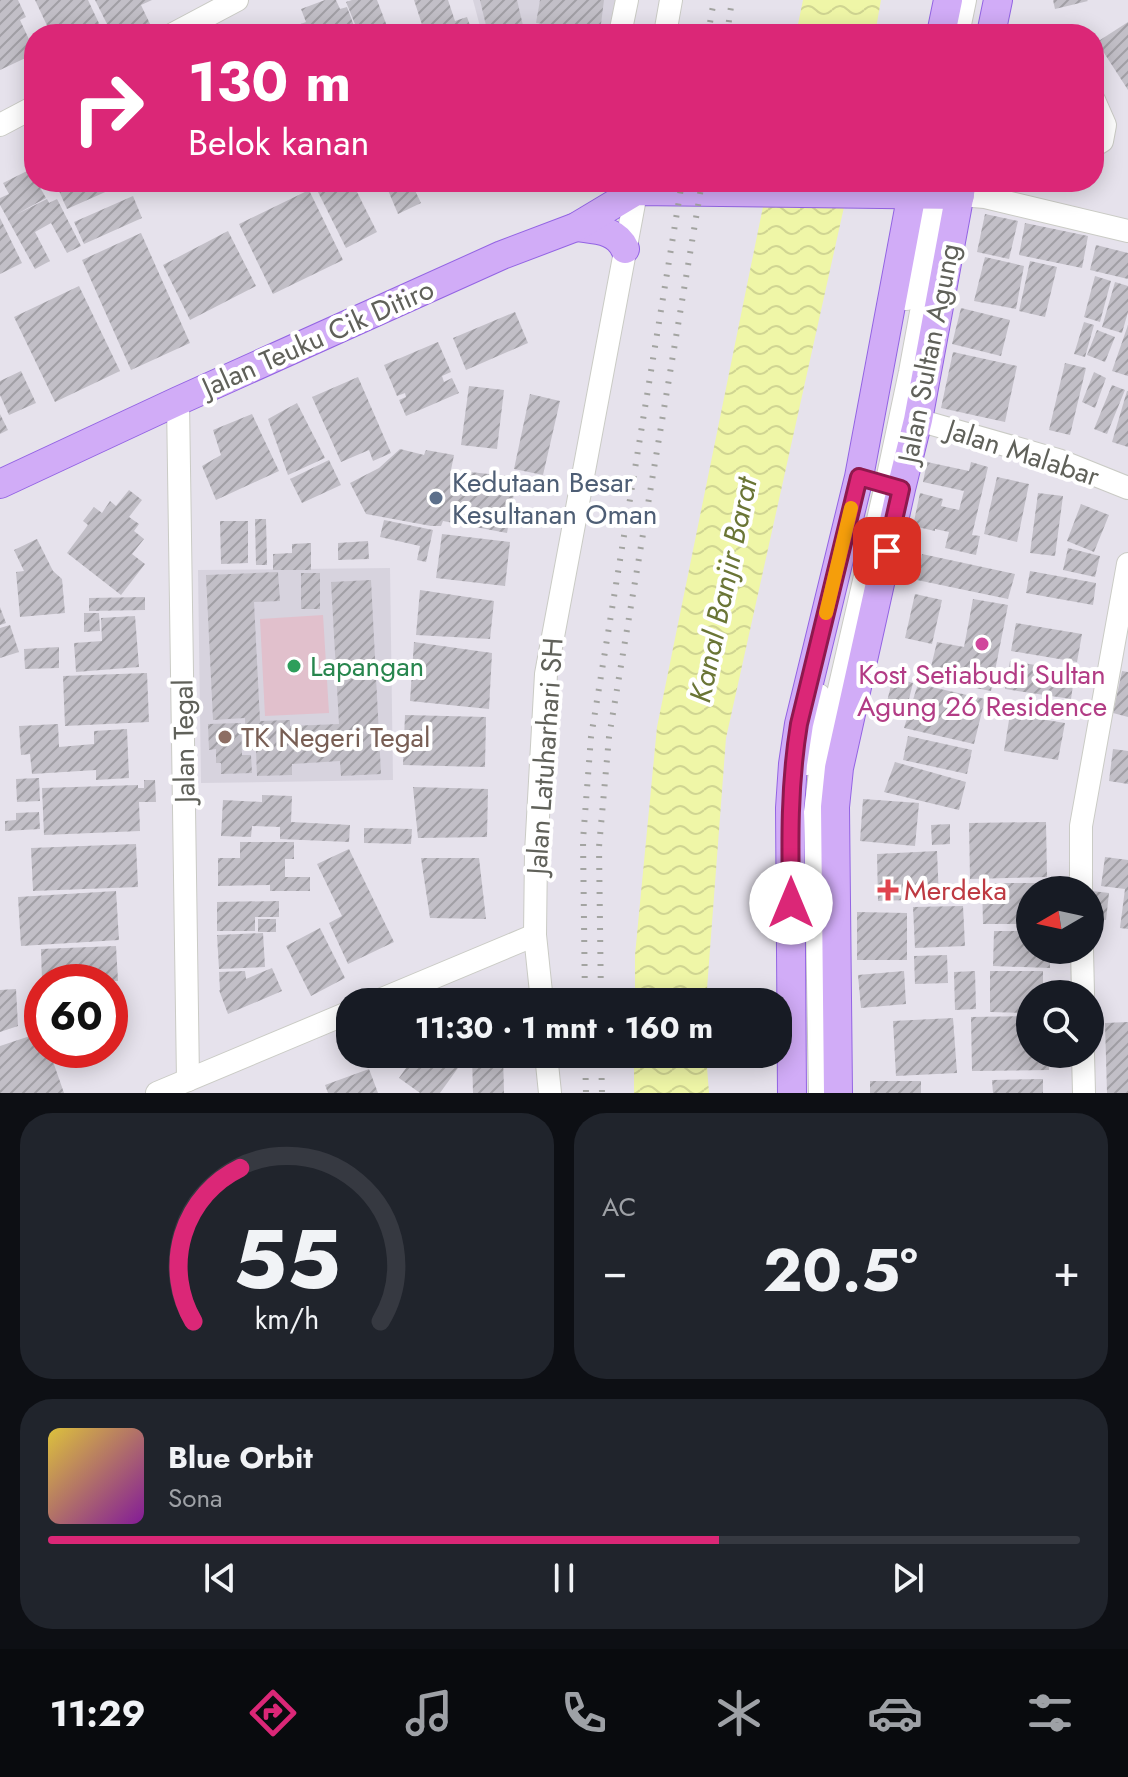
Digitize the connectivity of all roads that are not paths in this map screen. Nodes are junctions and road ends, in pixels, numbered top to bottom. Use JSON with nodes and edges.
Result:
{"nodes":[{"id":1,"x":237,"y":0,"type":"edge"},
{"id":2,"x":627,"y":0,"type":"edge"},
{"id":3,"x":671,"y":0,"type":"edge"},
{"id":4,"x":948,"y":0,"type":"edge"},
{"id":5,"x":965,"y":0,"type":"edge"},
{"id":6,"x":980,"y":0,"type":"edge"},
{"id":7,"x":998,"y":0,"type":"edge"},
{"id":8,"x":192,"y":24,"type":"edge"},
{"id":9,"x":622,"y":24,"type":"edge"},
{"id":10,"x":667,"y":24,"type":"edge"},
{"id":11,"x":943,"y":24,"type":"edge"},
{"id":12,"x":960,"y":24,"type":"edge"},
{"id":13,"x":975,"y":24,"type":"edge"},
{"id":14,"x":993,"y":24,"type":"edge"},
{"id":15,"x":24,"y":112,"type":"edge"},
{"id":16,"x":0,"y":125,"type":"edge"},
{"id":17,"x":629,"y":192,"type":"edge"},
{"id":18,"x":636,"y":192,"type":"edge"},
{"id":19,"x":719,"y":192,"type":"edge"},
{"id":20,"x":906,"y":192,"type":"edge"},
{"id":21,"x":935,"y":192,"type":"edge"},
{"id":22,"x":936,"y":192,"type":"edge"},
{"id":23,"x":954,"y":192,"type":"edge"},
{"id":24,"x":576,"y":227,"type":"junction"},
{"id":25,"x":1128,"y":231,"type":"edge"},
{"id":26,"x":625,"y":249,"type":"junction"},
{"id":27,"x":178,"y":401,"type":"junction"},
{"id":28,"x":918,"y":420,"type":"junction"},
{"id":29,"x":879,"y":483,"type":"junction"},
{"id":30,"x":0,"y":484,"type":"edge"},
{"id":31,"x":1128,"y":488,"type":"edge"},
{"id":32,"x":1128,"y":564,"type":"edge"},
{"id":33,"x":1081,"y":876,"type":"edge"},
{"id":34,"x":535,"y":935,"type":"junction"},
{"id":35,"x":408,"y":988,"type":"edge"},
{"id":36,"x":541,"y":988,"type":"edge"},
{"id":37,"x":336,"y":1018,"type":"edge"},
{"id":38,"x":547,"y":1068,"type":"edge"},
{"id":39,"x":1083,"y":1068,"type":"edge"},
{"id":40,"x":188,"y":1080,"type":"junction"},
{"id":41,"x":157,"y":1093,"type":"edge"},
{"id":42,"x":550,"y":1093,"type":"edge"},
{"id":43,"x":792,"y":1093,"type":"edge"},
{"id":44,"x":807,"y":1093,"type":"edge"},
{"id":45,"x":820,"y":1093,"type":"edge"},
{"id":46,"x":838,"y":1093,"type":"edge"},
{"id":47,"x":1084,"y":1093,"type":"edge"}],
"edges":[{"from":1,"to":8,"type":"street"},
{"from":2,"to":9,"type":"street"},
{"from":3,"to":10,"type":"street"},
{"from":4,"to":11,"type":"main road"},
{"from":5,"to":12,"type":"street"},
{"from":6,"to":13,"type":"street"},
{"from":7,"to":14,"type":"main road"},
{"from":15,"to":16,"type":"street"},
{"from":17,"to":24,"type":"main road","name":"Jalan Teuku Cik Ditiro"},
{"from":18,"to":26,"type":"street","name":"Jalan Latuharhari SH"},
{"from":19,"to":20,"type":"main road"},
{"from":21,"to":29,"type":"main road","name":"Jalan Sultan Agung"},
{"from":22,"to":28,"type":"main road","name":"Jalan Sultan Agung"},
{"from":23,"to":25,"type":"street"},
{"from":24,"to":26,"type":"main road"},
{"from":24,"to":27,"type":"main road","name":"Jalan Teuku Cik Ditiro"},
{"from":26,"to":34,"type":"street","name":"Jalan Latuharhari SH"},
{"from":27,"to":30,"type":"main road","name":"Jalan Teuku Cik Ditiro"},
{"from":27,"to":40,"type":"street","name":"Jalan Tegal"},
{"from":28,"to":29,"type":"main road","name":"Jalan Sultan Agung"},
{"from":28,"to":31,"type":"street","name":"Jalan Malabar"},
{"from":29,"to":43,"type":"main road","name":"Jalan Sultan Agung"},
{"from":29,"to":44,"type":"street"},
{"from":29,"to":45,"type":"street"},
{"from":29,"to":46,"type":"main road","name":"Jalan Sultan Agung"},
{"from":32,"to":33,"type":"street"},
{"from":34,"to":35,"type":"street"},
{"from":34,"to":36,"type":"street","name":"Jalan Latuharhari SH"},
{"from":37,"to":40,"type":"street"},
{"from":38,"to":42,"type":"street"},
{"from":39,"to":47,"type":"street"},
{"from":40,"to":41,"type":"street"}]}
